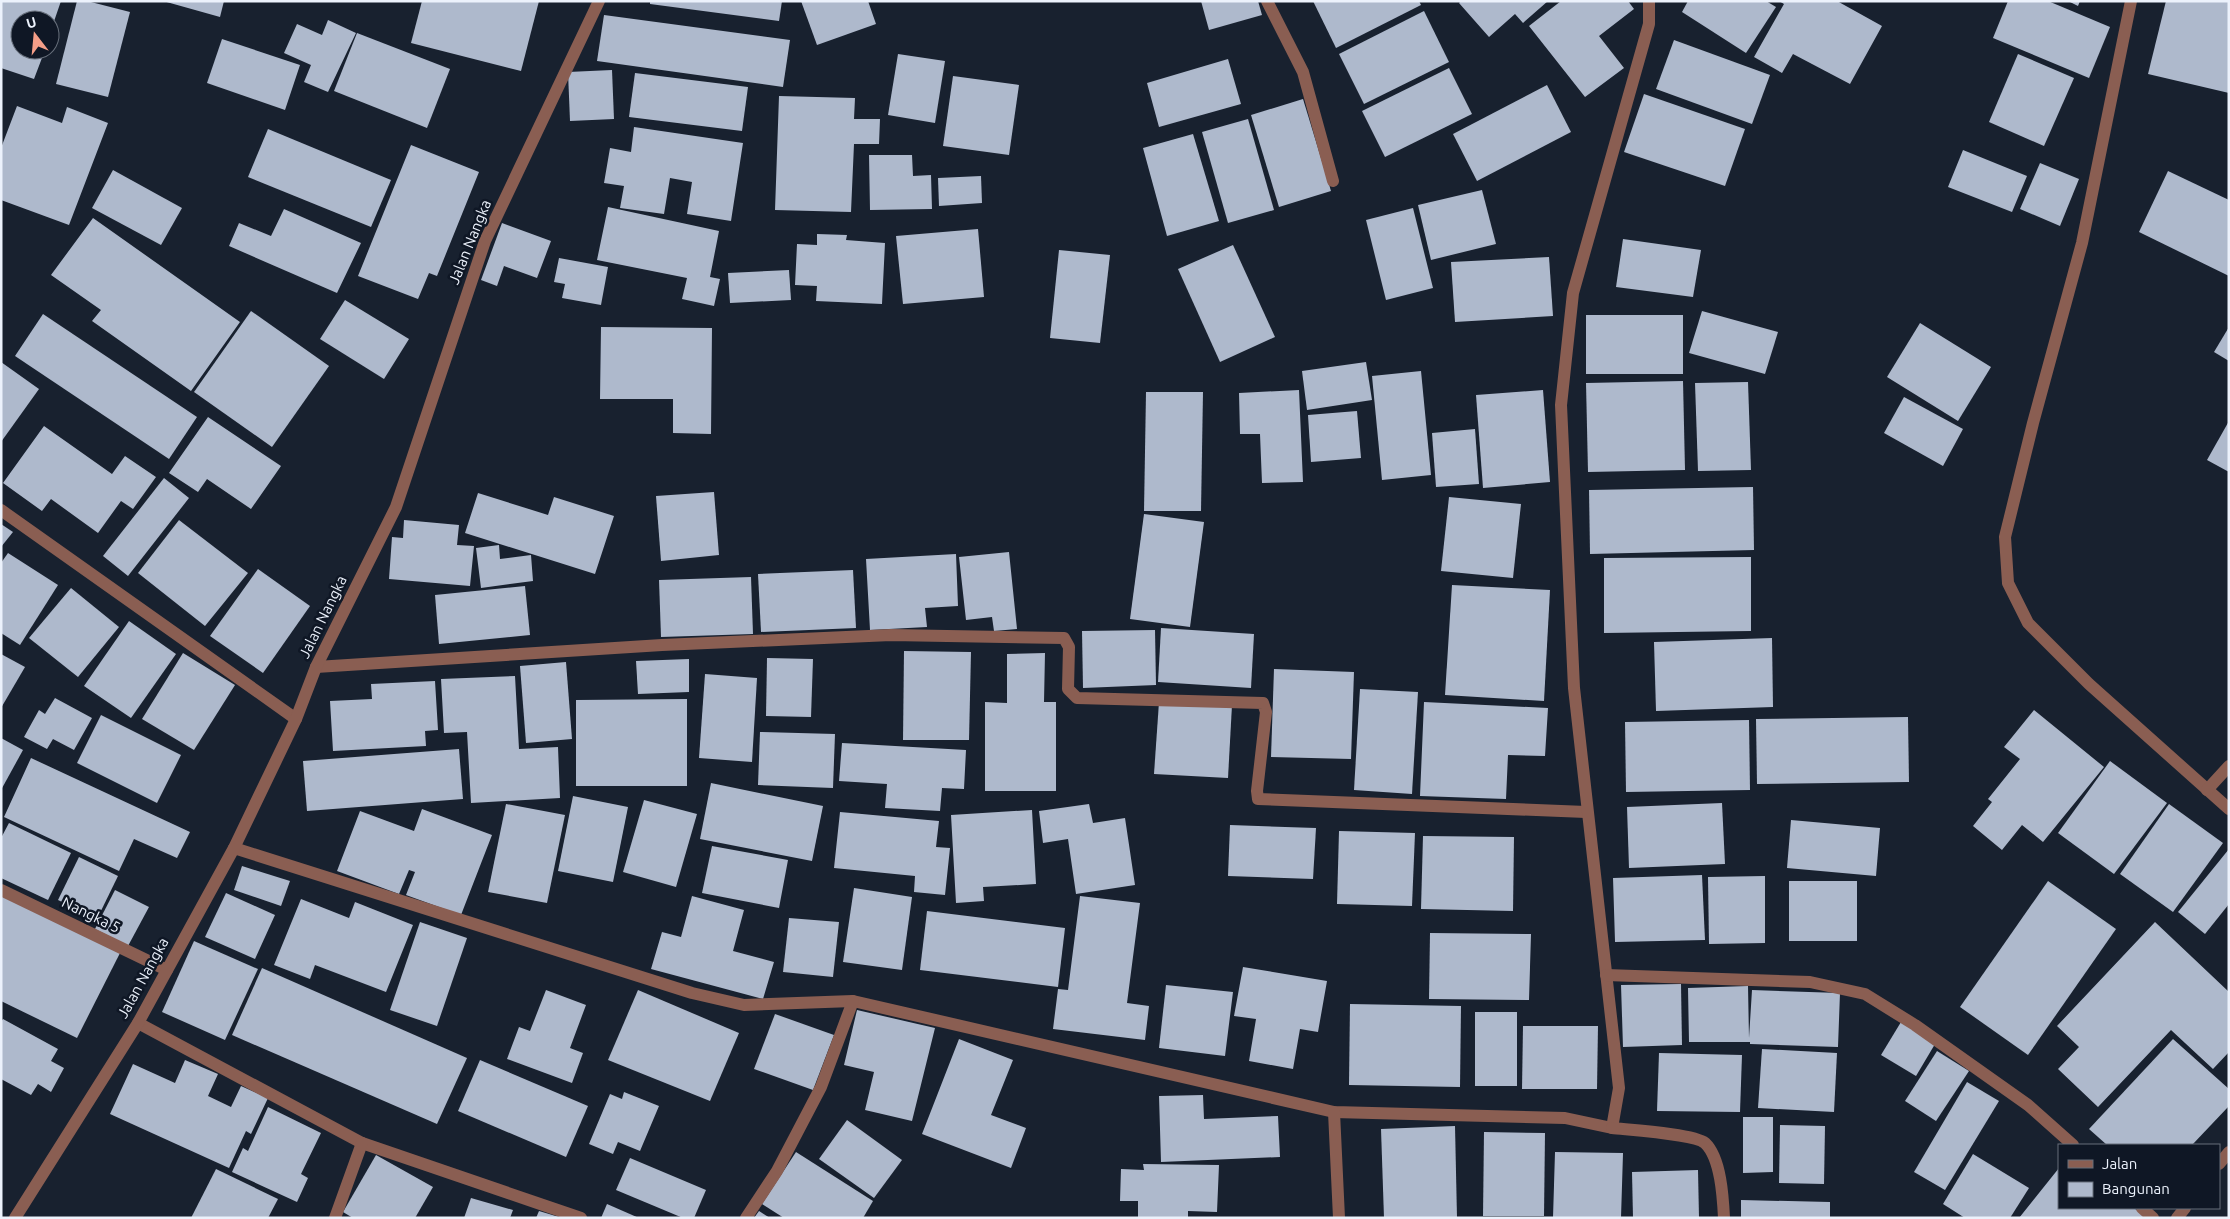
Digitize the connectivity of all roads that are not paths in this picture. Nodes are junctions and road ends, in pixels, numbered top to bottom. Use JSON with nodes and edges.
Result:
{"nodes":[{"id":1,"x":599,"y":1,"type":"edge"},
{"id":2,"x":1267,"y":1,"type":"edge"},
{"id":3,"x":1648,"y":1,"type":"edge"},
{"id":4,"x":2131,"y":1,"type":"edge"},
{"id":5,"x":1333,"y":181,"type":"dead end"},
{"id":6,"x":1,"y":510,"type":"edge"},
{"id":7,"x":316,"y":667,"type":"junction"},
{"id":8,"x":296,"y":718,"type":"junction"},
{"id":9,"x":2229,"y":766,"type":"edge"},
{"id":10,"x":2207,"y":790,"type":"junction"},
{"id":11,"x":2229,"y":809,"type":"edge"},
{"id":12,"x":1586,"y":812,"type":"junction"},
{"id":13,"x":234,"y":848,"type":"junction"},
{"id":14,"x":1,"y":890,"type":"edge"},
{"id":15,"x":167,"y":970,"type":"junction"},
{"id":16,"x":1606,"y":975,"type":"junction"},
{"id":17,"x":853,"y":1001,"type":"junction"},
{"id":18,"x":138,"y":1023,"type":"junction"},
{"id":19,"x":1334,"y":1112,"type":"junction"},
{"id":20,"x":1612,"y":1128,"type":"junction"},
{"id":21,"x":362,"y":1144,"type":"junction"},
{"id":22,"x":2072,"y":1144,"type":"edge"},
{"id":23,"x":2229,"y":1152,"type":"edge"},
{"id":24,"x":2220,"y":1163,"type":"edge"},
{"id":25,"x":2143,"y":1209,"type":"edge"},
{"id":26,"x":15,"y":1218,"type":"edge"},
{"id":27,"x":335,"y":1218,"type":"edge"},
{"id":28,"x":581,"y":1218,"type":"edge"},
{"id":29,"x":746,"y":1218,"type":"edge"},
{"id":30,"x":1339,"y":1218,"type":"edge"},
{"id":31,"x":1724,"y":1218,"type":"edge"},
{"id":32,"x":2153,"y":1218,"type":"edge"}],
"edges":[{"from":1,"to":7,"type":"street","name":"Jalan Nangka"},
{"from":2,"to":5,"type":"street"},
{"from":3,"to":12,"type":"street"},
{"from":4,"to":10,"type":"street"},
{"from":6,"to":8,"type":"street"},
{"from":7,"to":8,"type":"street","name":"Jalan Nangka"},
{"from":7,"to":12,"type":"street"},
{"from":8,"to":13,"type":"street","name":"Jalan Nangka"},
{"from":9,"to":10,"type":"street"},
{"from":10,"to":11,"type":"street"},
{"from":12,"to":16,"type":"street"},
{"from":13,"to":15,"type":"street","name":"Jalan Nangka"},
{"from":13,"to":17,"type":"street"},
{"from":14,"to":15,"type":"street","name":"Nangka 5"},
{"from":15,"to":18,"type":"street","name":"Jalan Nangka"},
{"from":16,"to":20,"type":"street"},
{"from":16,"to":22,"type":"street"},
{"from":17,"to":19,"type":"street"},
{"from":17,"to":29,"type":"street"},
{"from":18,"to":21,"type":"street"},
{"from":18,"to":26,"type":"street","name":"Jalan Nangka"},
{"from":19,"to":20,"type":"street"},
{"from":19,"to":30,"type":"street"},
{"from":20,"to":31,"type":"street"},
{"from":21,"to":27,"type":"street"},
{"from":21,"to":28,"type":"street"},
{"from":23,"to":24,"type":"street"},
{"from":25,"to":32,"type":"street"}]}
